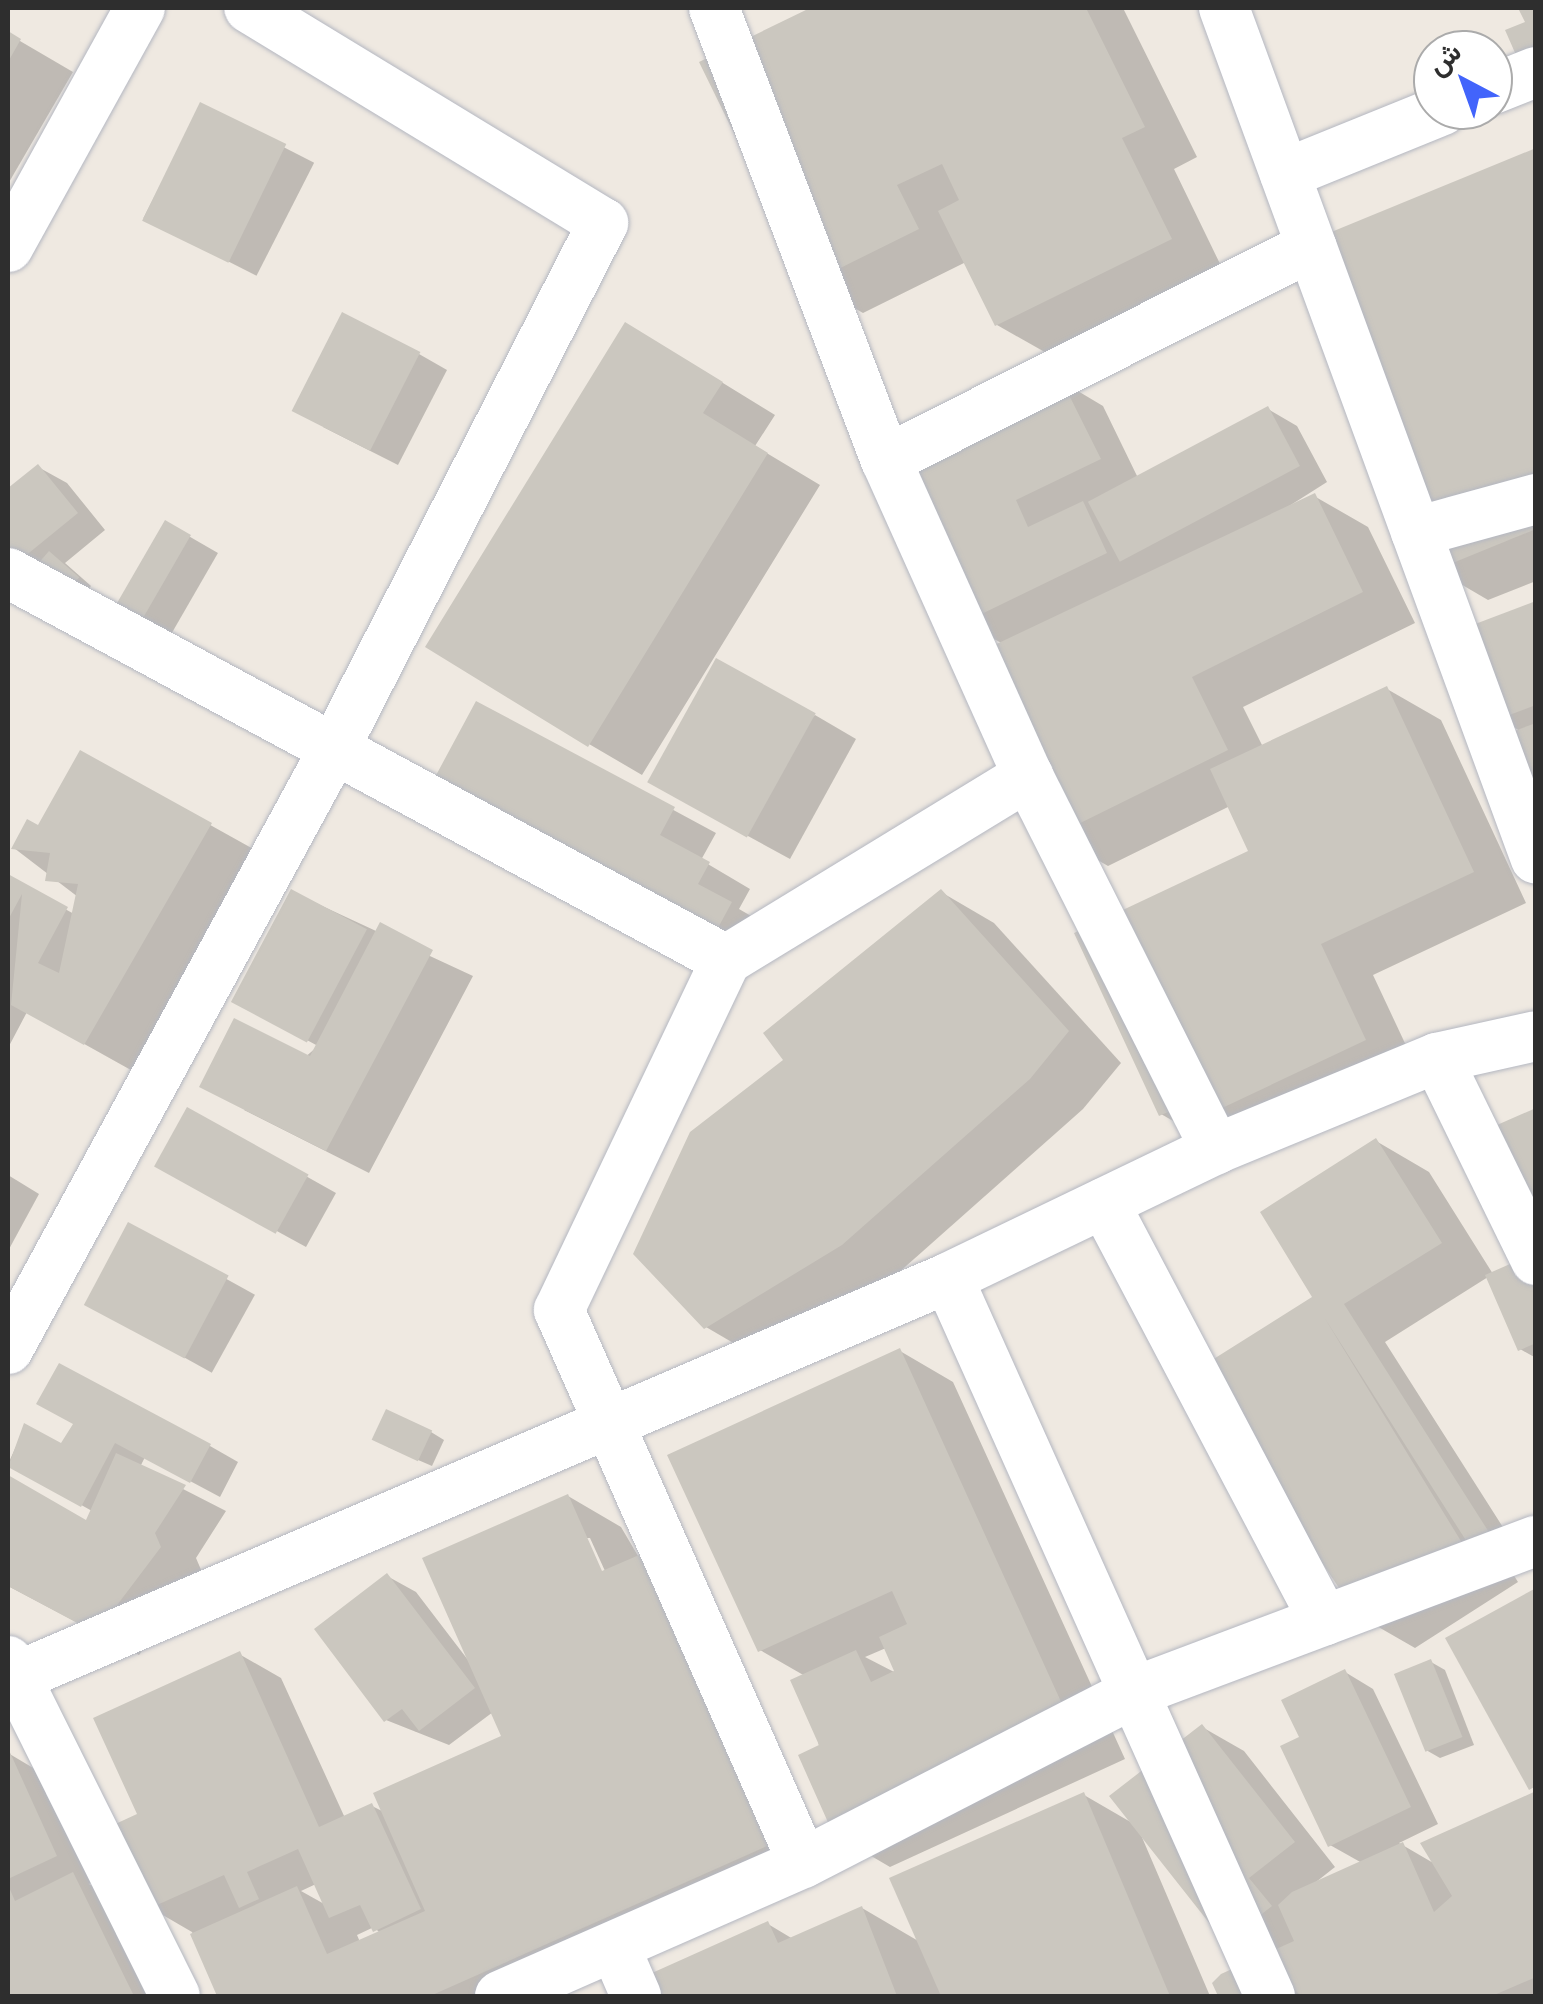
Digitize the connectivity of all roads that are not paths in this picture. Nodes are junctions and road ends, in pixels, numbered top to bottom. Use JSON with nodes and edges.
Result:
{"nodes":[{"id":1,"x":140,"y":8,"type":"edge"},
{"id":2,"x":249,"y":8,"type":"edge"},
{"id":3,"x":714,"y":8,"type":"edge"},
{"id":4,"x":1224,"y":8,"type":"edge"},
{"id":5,"x":1413,"y":122,"type":"edge"},
{"id":6,"x":1285,"y":174,"type":"junction"},
{"id":7,"x":8,"y":246,"type":"edge"},
{"id":8,"x":1311,"y":246,"type":"junction"},
{"id":9,"x":886,"y":460,"type":"junction"},
{"id":10,"x":1536,"y":500,"type":"edge"},
{"id":11,"x":1416,"y":532,"type":"junction"},
{"id":12,"x":8,"y":573,"type":"edge"},
{"id":13,"x":334,"y":749,"type":"junction"},
{"id":14,"x":1028,"y":776,"type":"junction"},
{"id":15,"x":1536,"y":859,"type":"edge"},
{"id":16,"x":726,"y":960,"type":"junction"},
{"id":17,"x":1536,"y":1036,"type":"edge"},
{"id":18,"x":1437,"y":1058,"type":"junction"},
{"id":19,"x":1216,"y":1149,"type":"junction"},
{"id":20,"x":1104,"y":1203,"type":"junction"},
{"id":21,"x":1536,"y":1260,"type":"edge"},
{"id":22,"x":948,"y":1278,"type":"junction"},
{"id":23,"x":8,"y":1349,"type":"edge"},
{"id":24,"x":610,"y":1420,"type":"junction"},
{"id":25,"x":1536,"y":1541,"type":"edge"},
{"id":26,"x":1324,"y":1622,"type":"junction"},
{"id":27,"x":14,"y":1668,"type":"edge"},
{"id":28,"x":1139,"y":1690,"type":"junction"},
{"id":29,"x":802,"y":1864,"type":"junction"},
{"id":30,"x":617,"y":1952,"type":"junction"},
{"id":31,"x":175,"y":1996,"type":"edge"},
{"id":32,"x":500,"y":1996,"type":"edge"},
{"id":33,"x":636,"y":1996,"type":"edge"},
{"id":34,"x":1270,"y":1996,"type":"edge"}],
"edges":[{"from":1,"to":7,"type":"street"},
{"from":2,"to":13,"type":"street"},
{"from":3,"to":9,"type":"street"},
{"from":4,"to":6,"type":"street"},
{"from":5,"to":6,"type":"street"},
{"from":6,"to":8,"type":"street"},
{"from":8,"to":9,"type":"street"},
{"from":8,"to":11,"type":"street"},
{"from":9,"to":14,"type":"street"},
{"from":10,"to":11,"type":"street"},
{"from":11,"to":15,"type":"street"},
{"from":12,"to":13,"type":"street"},
{"from":13,"to":16,"type":"street"},
{"from":13,"to":23,"type":"street"},
{"from":14,"to":16,"type":"street"},
{"from":14,"to":19,"type":"street"},
{"from":16,"to":24,"type":"street"},
{"from":17,"to":18,"type":"street"},
{"from":18,"to":19,"type":"street"},
{"from":18,"to":21,"type":"street"},
{"from":19,"to":20,"type":"street"},
{"from":20,"to":22,"type":"street"},
{"from":20,"to":26,"type":"street"},
{"from":22,"to":24,"type":"street"},
{"from":22,"to":28,"type":"street"},
{"from":24,"to":27,"type":"street"},
{"from":24,"to":29,"type":"street"},
{"from":25,"to":26,"type":"street"},
{"from":26,"to":28,"type":"street"},
{"from":27,"to":31,"type":"street"},
{"from":28,"to":29,"type":"street"},
{"from":28,"to":34,"type":"street"},
{"from":29,"to":30,"type":"street"},
{"from":30,"to":32,"type":"street"},
{"from":30,"to":33,"type":"street"}]}
